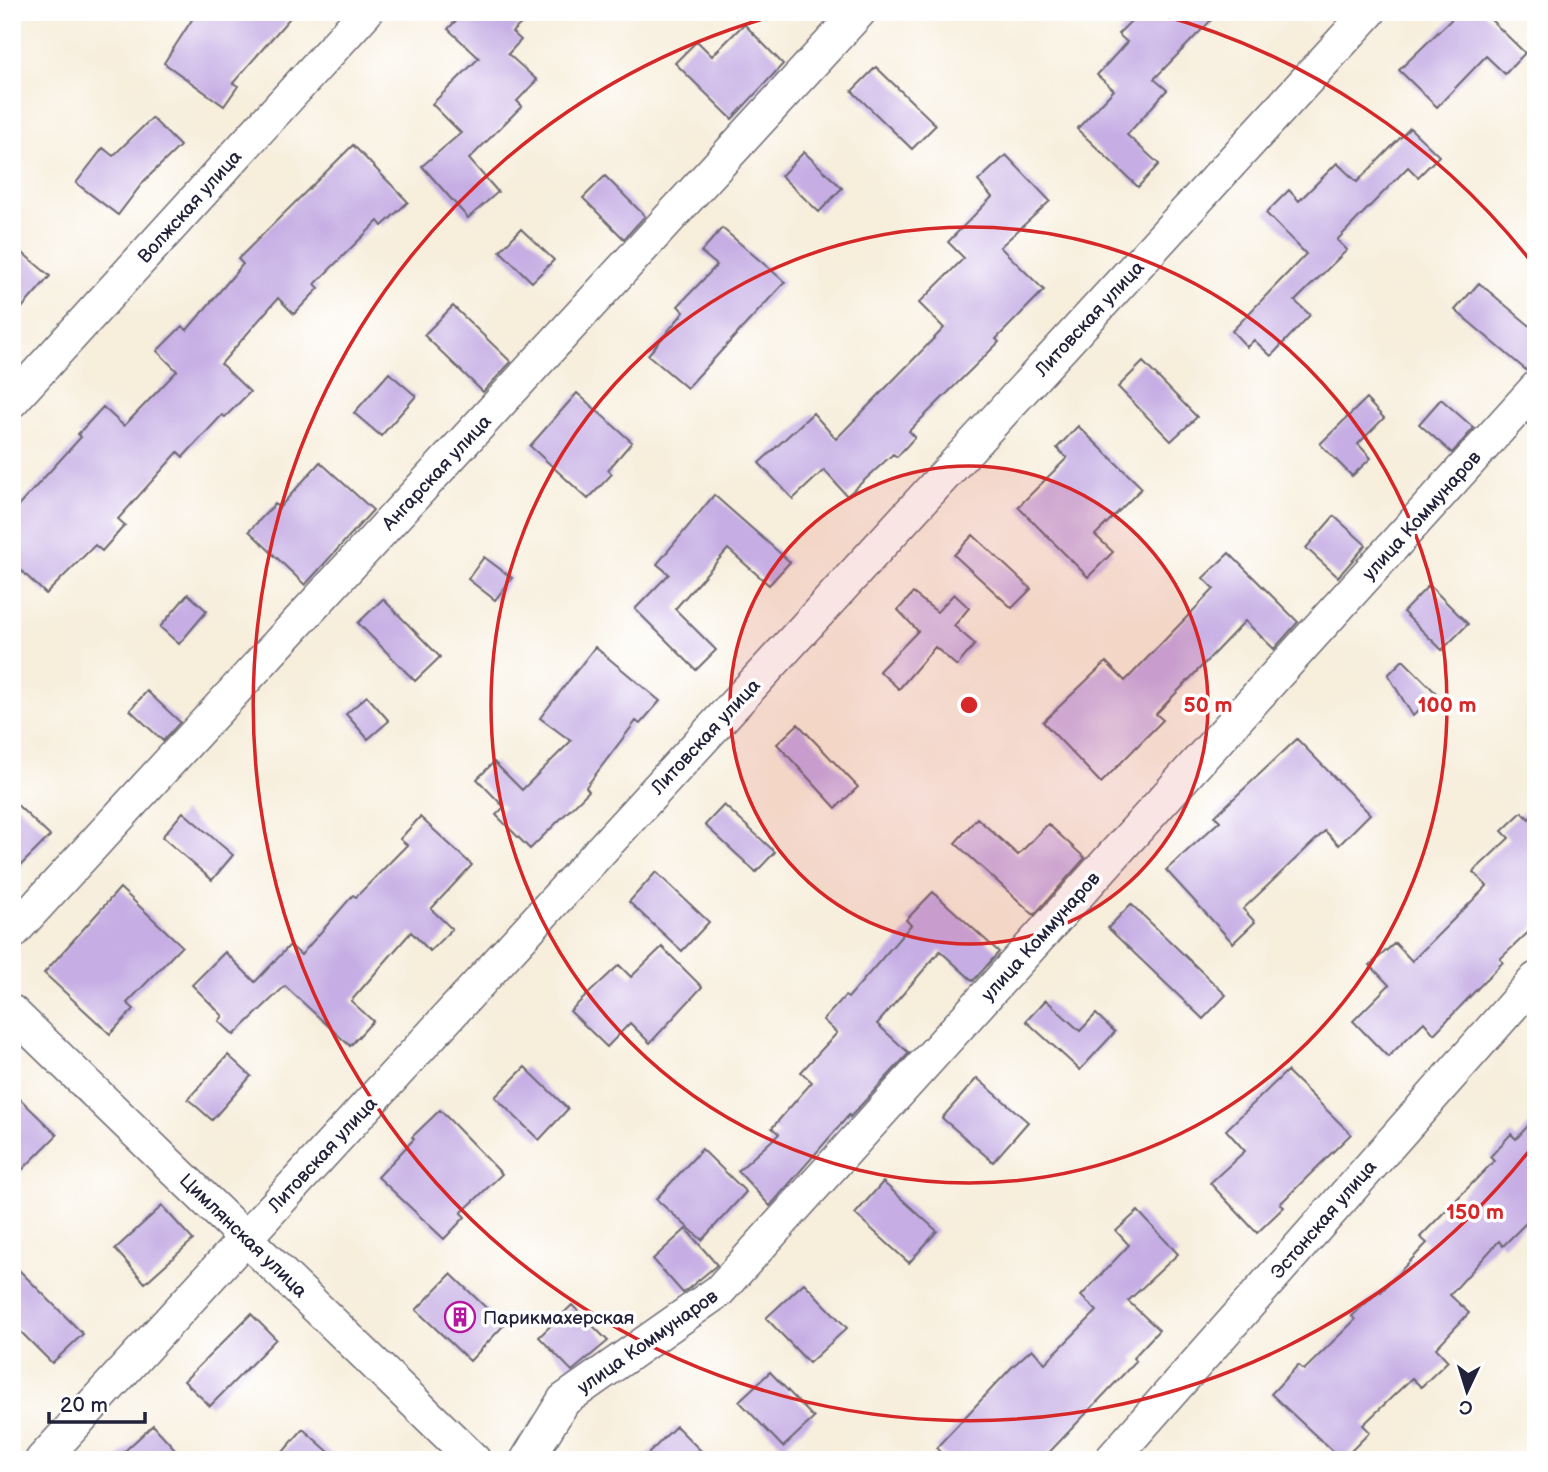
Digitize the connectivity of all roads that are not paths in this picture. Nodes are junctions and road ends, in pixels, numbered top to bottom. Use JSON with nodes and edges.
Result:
{"nodes":[{"id":1,"x":366,"y":12,"type":"edge"},
{"id":2,"x":859,"y":12,"type":"edge"},
{"id":3,"x":1369,"y":12,"type":"edge"},
{"id":4,"x":1536,"y":388,"type":"edge"},
{"id":5,"x":12,"y":401,"type":"edge"},
{"id":6,"x":12,"y":933,"type":"edge"},
{"id":7,"x":1536,"y":979,"type":"edge"},
{"id":8,"x":12,"y":1012,"type":"edge"},
{"id":9,"x":247,"y":1236,"type":"junction"},
{"id":10,"x":42,"y":1460,"type":"edge"},
{"id":11,"x":474,"y":1460,"type":"edge"},
{"id":12,"x":527,"y":1460,"type":"edge"},
{"id":13,"x":1111,"y":1460,"type":"edge"}],
"edges":[{"from":1,"to":5,"type":"street","name":"Волжская улица"},
{"from":2,"to":6,"type":"street","name":"Ангарская улица"},
{"from":3,"to":9,"type":"street","name":"Литовская улица"},
{"from":4,"to":12,"type":"street","name":"улица Коммунаров"},
{"from":7,"to":13,"type":"street","name":"Эстонская улица"},
{"from":8,"to":9,"type":"street","name":"Цимлянская улица"},
{"from":9,"to":10,"type":"street","name":"Литовская улица"},
{"from":9,"to":11,"type":"street","name":"Цимлянская улица"}]}
